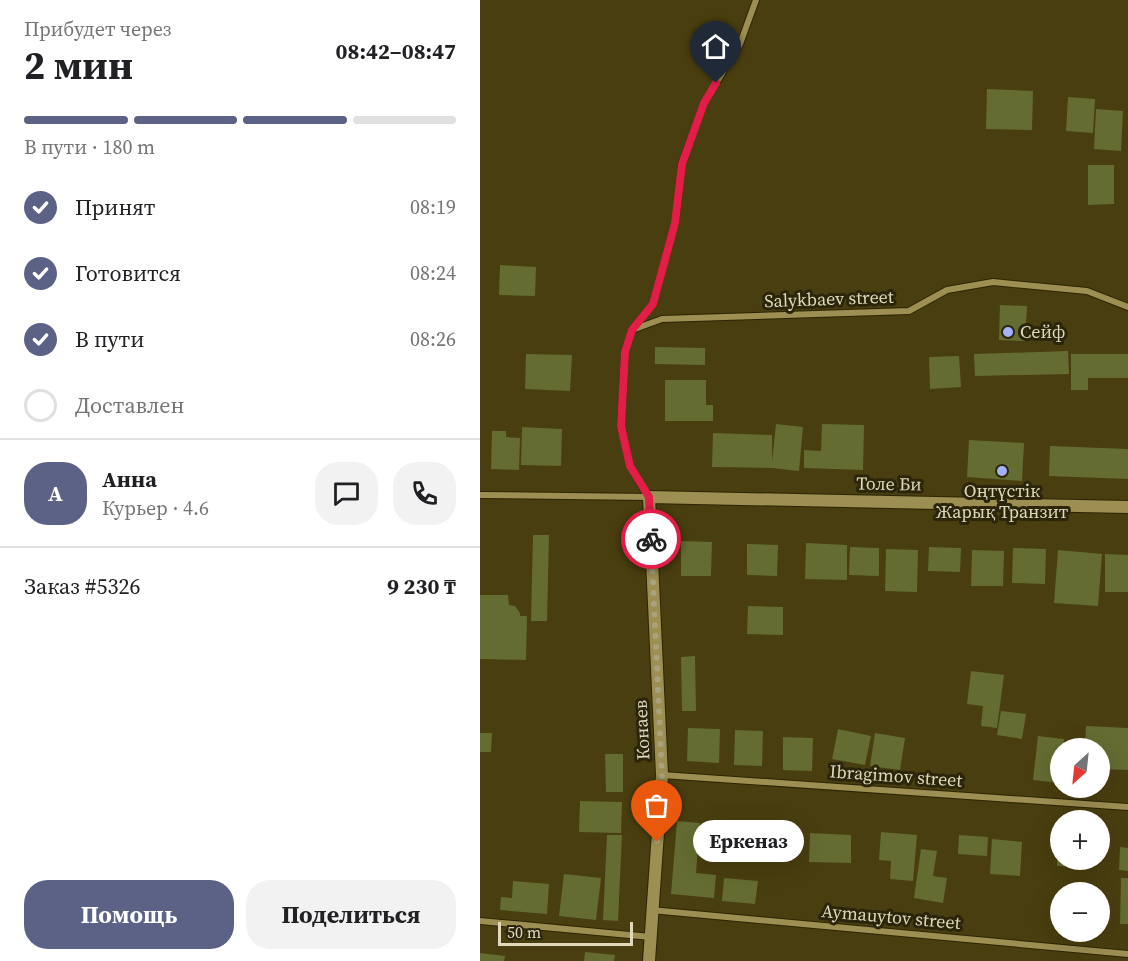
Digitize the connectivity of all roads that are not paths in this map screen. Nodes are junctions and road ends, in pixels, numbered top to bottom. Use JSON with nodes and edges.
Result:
{"nodes":[{"id":1,"x":756,"y":0,"type":"edge"},
{"id":2,"x":1128,"y":307,"type":"edge"},
{"id":3,"x":632,"y":330,"type":"junction"},
{"id":4,"x":480,"y":495,"type":"edge"},
{"id":5,"x":649,"y":497,"type":"junction"},
{"id":6,"x":1128,"y":507,"type":"edge"},
{"id":7,"x":662,"y":775,"type":"junction"},
{"id":8,"x":1128,"y":807,"type":"edge"},
{"id":9,"x":651,"y":910,"type":"junction"},
{"id":10,"x":480,"y":921,"type":"edge"},
{"id":11,"x":651,"y":937,"type":"junction"},
{"id":12,"x":1128,"y":954,"type":"edge"},
{"id":13,"x":649,"y":961,"type":"edge"}],
"edges":[{"from":1,"to":3,"type":"street"},
{"from":2,"to":3,"type":"street","name":"Salykbaev street"},
{"from":3,"to":5,"type":"street"},
{"from":4,"to":5,"type":"street"},
{"from":5,"to":6,"type":"main road","name":"Толе Би"},
{"from":5,"to":7,"type":"main road","name":"Конаев"},
{"from":7,"to":8,"type":"street","name":"Ibragimov street"},
{"from":7,"to":9,"type":"main road","name":"Конаев"},
{"from":9,"to":11,"type":"main road","name":"Конаев"},
{"from":9,"to":12,"type":"street","name":"Aymauytov street"},
{"from":10,"to":11,"type":"street"},
{"from":11,"to":13,"type":"main road","name":"Конаев"}]}
